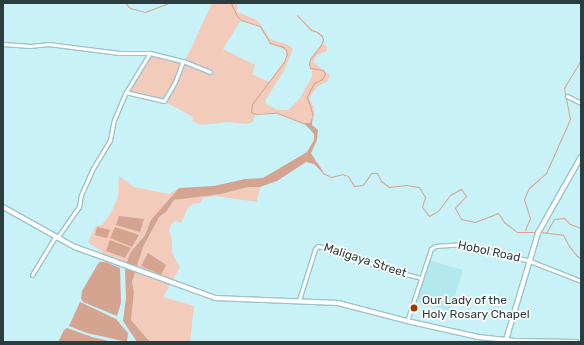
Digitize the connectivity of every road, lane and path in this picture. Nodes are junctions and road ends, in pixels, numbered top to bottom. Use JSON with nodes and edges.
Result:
{"nodes":[{"id":1,"x":3,"y":44,"type":"edge"},
{"id":2,"x":150,"y":53,"type":"junction"},
{"id":3,"x":183,"y":61,"type":"junction"},
{"id":4,"x":210,"y":72,"type":"dead end"},
{"id":5,"x":126,"y":92,"type":"junction"},
{"id":6,"x":567,"y":96,"type":"dead end"},
{"id":7,"x":581,"y":103,"type":"edge"},
{"id":8,"x":581,"y":158,"type":"edge"},
{"id":9,"x":3,"y":207,"type":"edge"},
{"id":10,"x":56,"y":237,"type":"junction"},
{"id":11,"x":530,"y":261,"type":"junction"},
{"id":12,"x":32,"y":275,"type":"dead end"},
{"id":13,"x":421,"y":278,"type":"junction"},
{"id":14,"x":581,"y":281,"type":"edge"},
{"id":15,"x":299,"y":300,"type":"junction"},
{"id":16,"x":406,"y":321,"type":"junction"},
{"id":17,"x":506,"y":340,"type":"junction"},
{"id":18,"x":523,"y":341,"type":"edge"},
{"id":19,"x":576,"y":342,"type":"edge"}],
"edges":[{"from":1,"to":2,"type":"street"},
{"from":2,"to":3,"type":"street"},
{"from":2,"to":5,"type":"street"},
{"from":3,"to":4,"type":"street"},
{"from":3,"to":5,"type":"street"},
{"from":5,"to":10,"type":"street"},
{"from":6,"to":7,"type":"street"},
{"from":8,"to":11,"type":"street"},
{"from":9,"to":10,"type":"main road"},
{"from":10,"to":12,"type":"street"},
{"from":10,"to":15,"type":"main road"},
{"from":11,"to":13,"type":"street","name":"Hobol Road"},
{"from":11,"to":14,"type":"street"},
{"from":11,"to":17,"type":"street"},
{"from":13,"to":15,"type":"street","name":"Maligaya Street"},
{"from":13,"to":16,"type":"street","name":"Hobol Road"},
{"from":15,"to":16,"type":"main road"},
{"from":16,"to":17,"type":"main road"},
{"from":17,"to":18,"type":"main road"},
{"from":18,"to":19,"type":"main road"}]}
